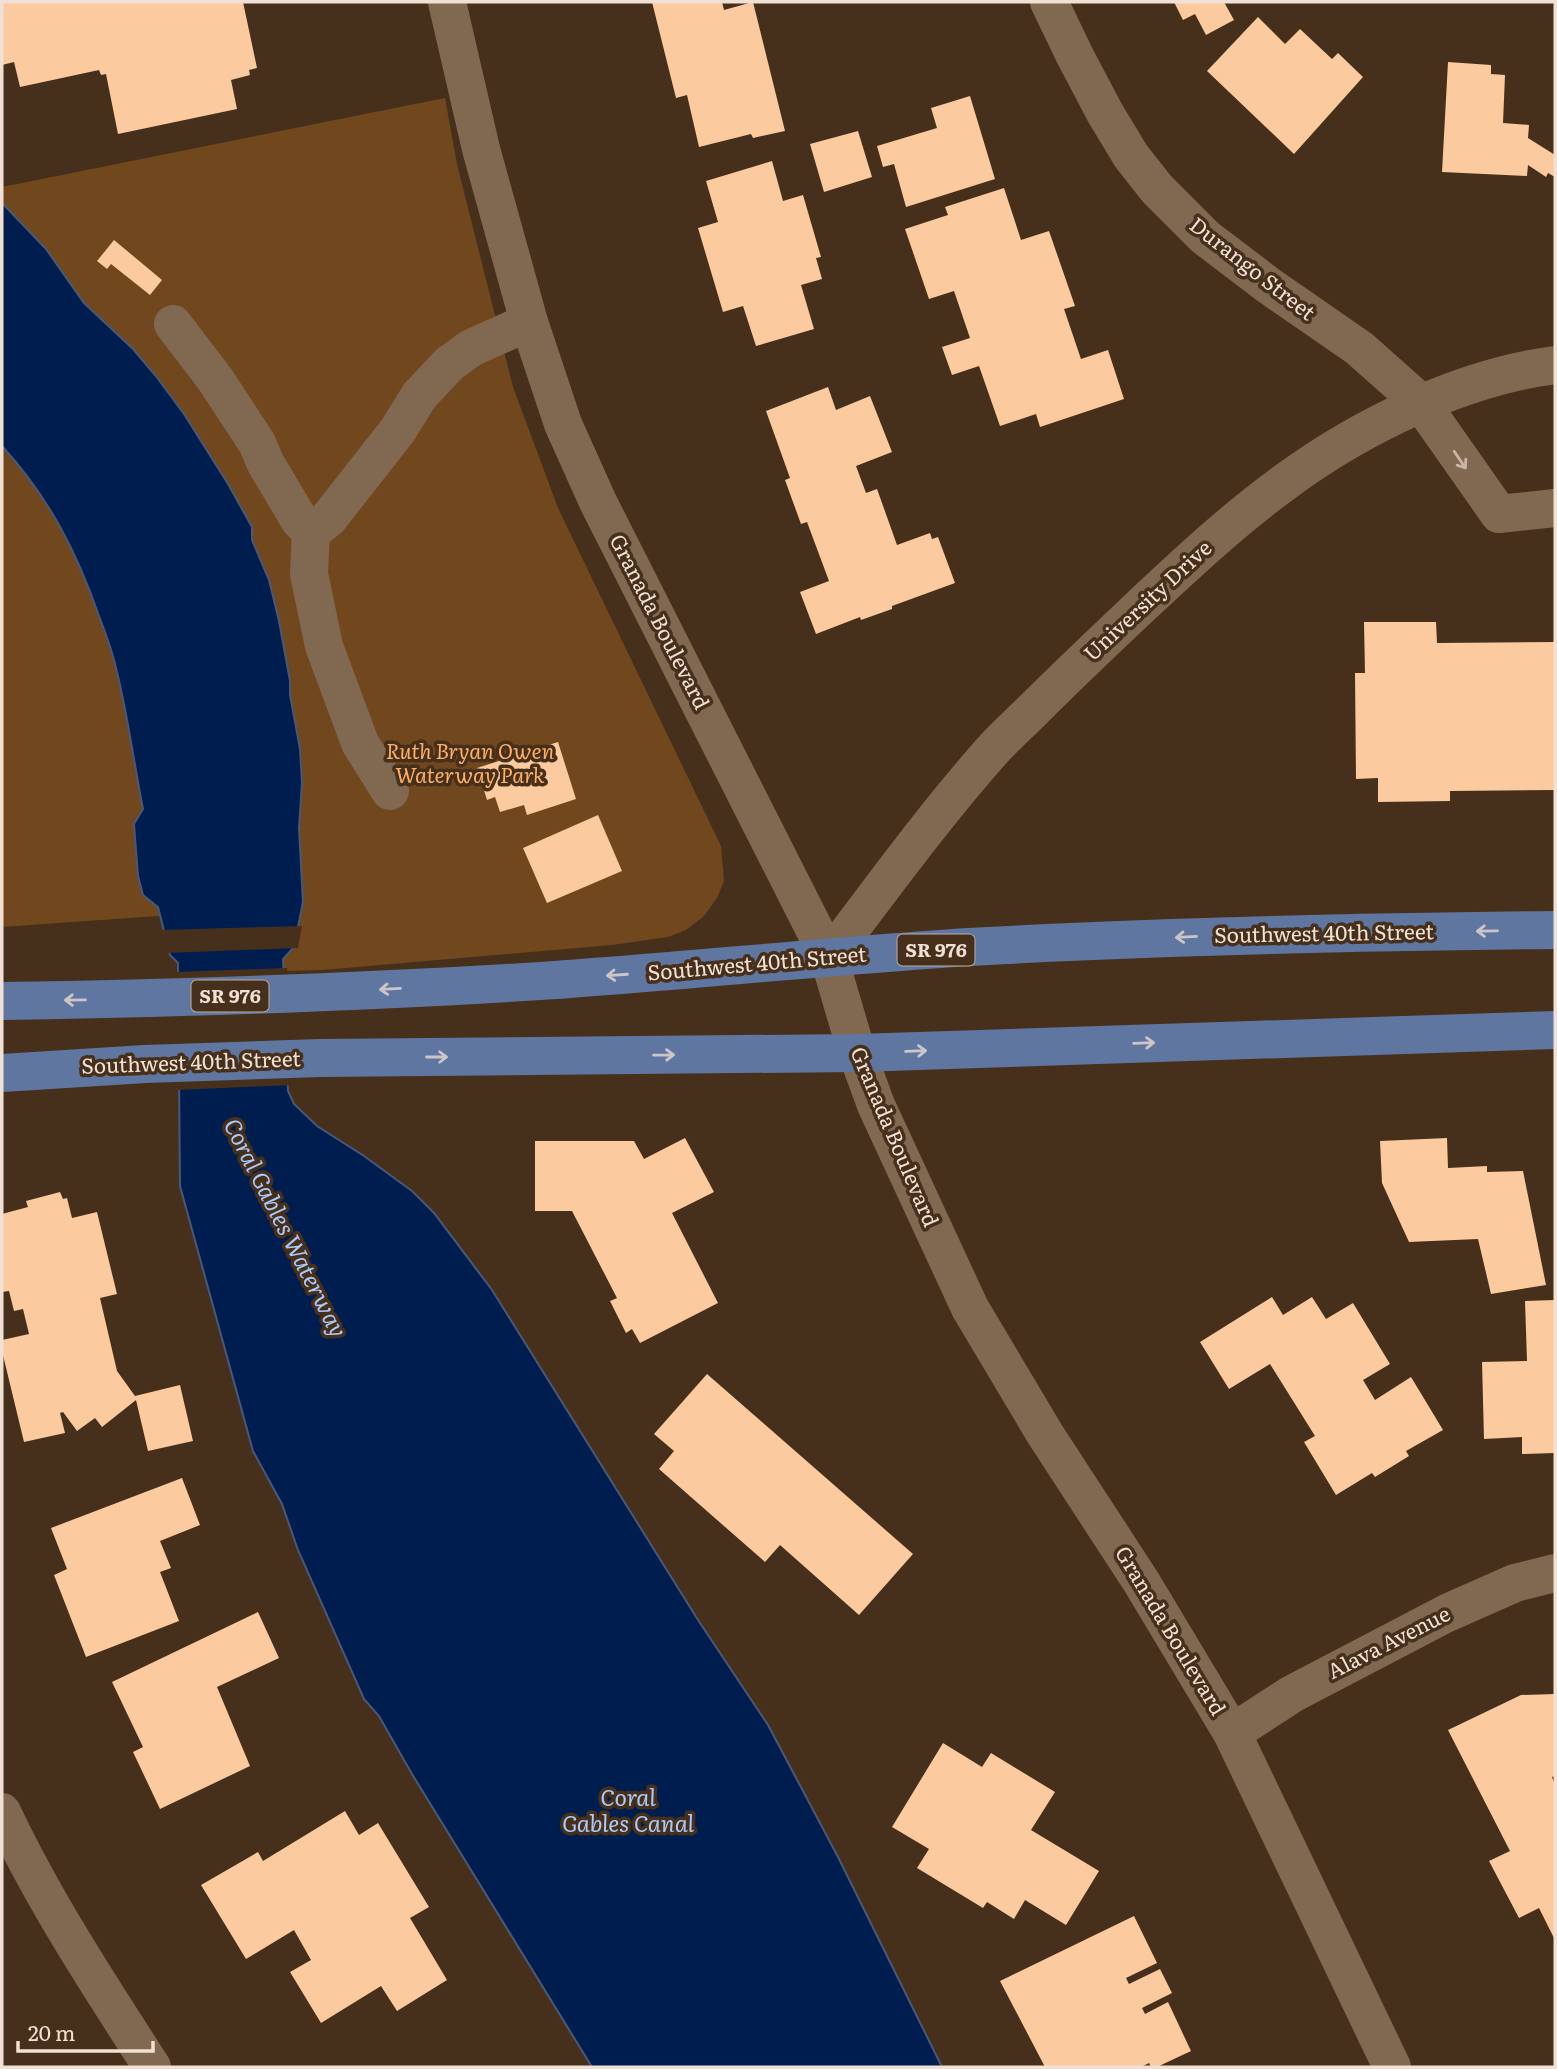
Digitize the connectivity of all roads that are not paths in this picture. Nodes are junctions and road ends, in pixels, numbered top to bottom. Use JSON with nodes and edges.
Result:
{"nodes":[{"id":1,"x":447,"y":2,"type":"edge"},
{"id":2,"x":1049,"y":2,"type":"edge"},
{"id":3,"x":529,"y":322,"type":"junction"},
{"id":4,"x":173,"y":324,"type":"dead end"},
{"id":5,"x":1555,"y":365,"type":"edge"},
{"id":6,"x":1421,"y":403,"type":"junction"},
{"id":7,"x":1555,"y":508,"type":"edge"},
{"id":8,"x":311,"y":529,"type":"junction"},
{"id":9,"x":390,"y":791,"type":"dead end"},
{"id":10,"x":1555,"y":930,"type":"edge"},
{"id":11,"x":829,"y":958,"type":"junction"},
{"id":12,"x":2,"y":1000,"type":"edge"},
{"id":13,"x":1555,"y":1030,"type":"edge"},
{"id":14,"x":857,"y":1053,"type":"junction"},
{"id":15,"x":2,"y":1073,"type":"edge"},
{"id":16,"x":1555,"y":1573,"type":"edge"},
{"id":17,"x":1231,"y":1733,"type":"junction"},
{"id":18,"x":2,"y":1812,"type":"edge"},
{"id":19,"x":152,"y":2067,"type":"edge"},
{"id":20,"x":1392,"y":2067,"type":"edge"}],
"edges":[{"from":1,"to":3,"type":"street","name":"Granada Boulevard"},
{"from":2,"to":6,"type":"street","name":"Durango Street"},
{"from":3,"to":8,"type":"street"},
{"from":3,"to":11,"type":"street","name":"Granada Boulevard"},
{"from":4,"to":8,"type":"street"},
{"from":5,"to":6,"type":"street","name":"University Drive"},
{"from":6,"to":7,"type":"street","name":"Durango Street","one_way":true},
{"from":6,"to":11,"type":"street","name":"University Drive"},
{"from":8,"to":9,"type":"street"},
{"from":10,"to":11,"type":"main road","name":"Southwest 40th Street","number":"SR 976","one_way":true},
{"from":11,"to":12,"type":"main road","name":"Southwest 40th Street","number":"SR 976","one_way":true},
{"from":11,"to":14,"type":"street","name":"Granada Boulevard"},
{"from":14,"to":13,"type":"main road","name":"Southwest 40th Street","one_way":true},
{"from":15,"to":14,"type":"main road","name":"Southwest 40th Street","one_way":true},
{"from":14,"to":17,"type":"street","name":"Granada Boulevard"},
{"from":16,"to":17,"type":"street","name":"Alava Avenue"},
{"from":17,"to":20,"type":"street","name":"Granada Boulevard"},
{"from":18,"to":19,"type":"street"}]}
